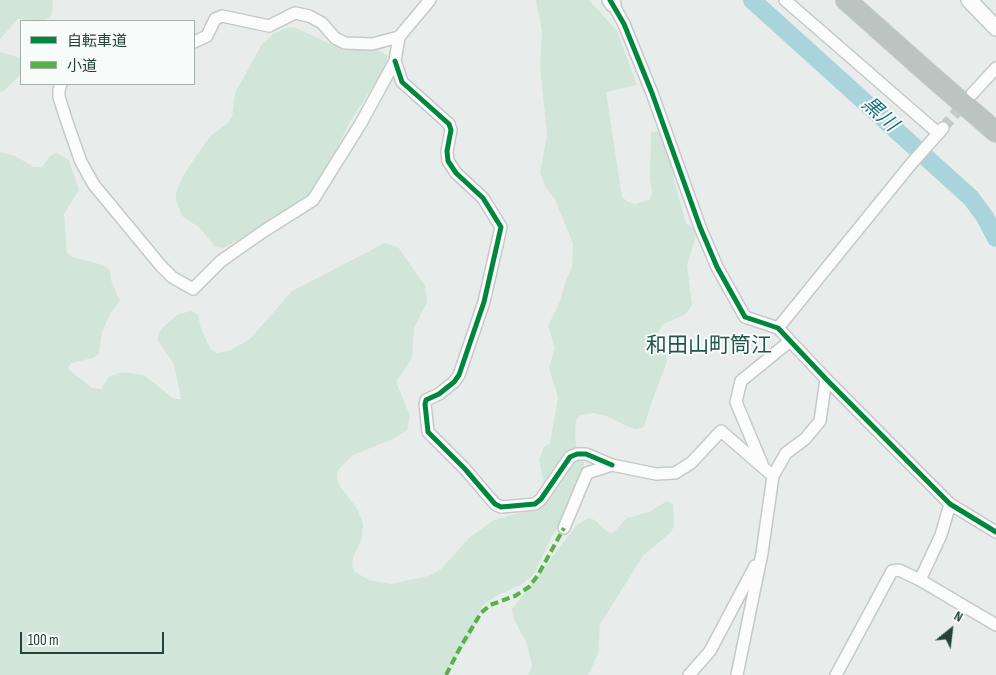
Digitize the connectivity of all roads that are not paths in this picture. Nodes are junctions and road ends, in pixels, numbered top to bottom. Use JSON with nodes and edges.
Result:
{"nodes":[{"id":1,"x":430,"y":0,"type":"edge"},
{"id":2,"x":785,"y":0,"type":"edge"},
{"id":3,"x":846,"y":0,"type":"edge"},
{"id":4,"x":863,"y":0,"type":"edge"},
{"id":5,"x":969,"y":0,"type":"edge"},
{"id":6,"x":612,"y":2,"type":"edge"},
{"id":7,"x":996,"y":28,"type":"edge"},
{"id":8,"x":399,"y":38,"type":"junction"},
{"id":9,"x":195,"y":42,"type":"edge"},
{"id":10,"x":395,"y":61,"type":"junction"},
{"id":11,"x":996,"y":68,"type":"edge"},
{"id":12,"x":60,"y":85,"type":"edge"},
{"id":13,"x":972,"y":94,"type":"tunnel mouth"},
{"id":14,"x":996,"y":131,"type":"edge"},
{"id":15,"x":778,"y":328,"type":"junction"},
{"id":16,"x":790,"y":341,"type":"junction"},
{"id":17,"x":826,"y":379,"type":"junction"},
{"id":18,"x":612,"y":465,"type":"junction"},
{"id":19,"x":763,"y":466,"type":"junction"},
{"id":20,"x":773,"y":476,"type":"junction"},
{"id":21,"x":950,"y":504,"type":"junction"},
{"id":22,"x":564,"y":528,"type":"dead end"},
{"id":23,"x":996,"y":532,"type":"edge"},
{"id":24,"x":762,"y":553,"type":"junction"},
{"id":25,"x":920,"y":580,"type":"junction"},
{"id":26,"x":996,"y":625,"type":"edge"},
{"id":27,"x":689,"y":675,"type":"edge"},
{"id":28,"x":737,"y":675,"type":"edge"},
{"id":29,"x":836,"y":675,"type":"edge"}],
"edges":[{"from":1,"to":8,"type":"street"},
{"from":2,"to":15,"type":"street"},
{"from":3,"to":14,"type":"highway"},
{"from":4,"to":14,"type":"highway"},
{"from":5,"to":7,"type":"main road"},
{"from":6,"to":15,"type":"street"},
{"from":8,"to":9,"type":"street"},
{"from":8,"to":10,"type":"street"},
{"from":10,"to":12,"type":"street"},
{"from":10,"to":18,"type":"street"},
{"from":11,"to":13,"type":"street"},
{"from":15,"to":16,"type":"street"},
{"from":16,"to":17,"type":"street"},
{"from":16,"to":19,"type":"street"},
{"from":17,"to":20,"type":"street"},
{"from":17,"to":21,"type":"street"},
{"from":18,"to":19,"type":"street"},
{"from":18,"to":22,"type":"street"},
{"from":19,"to":20,"type":"street"},
{"from":20,"to":24,"type":"street"},
{"from":21,"to":23,"type":"street"},
{"from":21,"to":25,"type":"street"},
{"from":24,"to":27,"type":"street"},
{"from":24,"to":28,"type":"street"},
{"from":25,"to":26,"type":"street"},
{"from":25,"to":29,"type":"street"}]}
